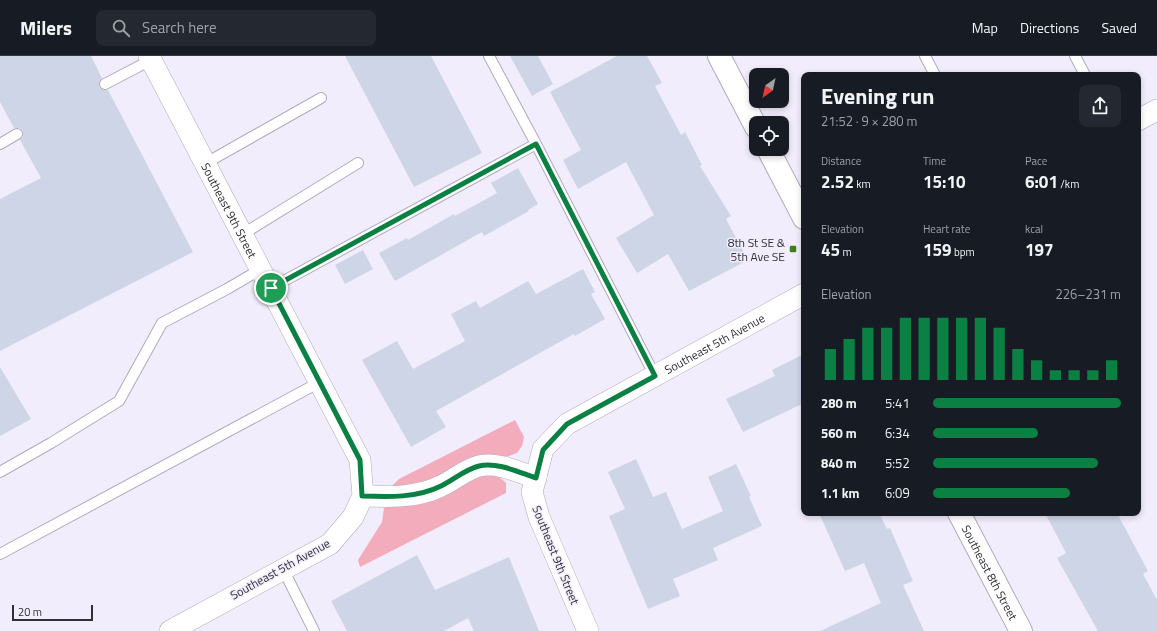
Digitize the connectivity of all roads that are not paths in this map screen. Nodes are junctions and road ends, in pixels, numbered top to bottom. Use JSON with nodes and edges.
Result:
{"nodes":[{"id":1,"x":489,"y":56,"type":"edge"},
{"id":2,"x":719,"y":56,"type":"edge"},
{"id":3,"x":925,"y":56,"type":"edge"},
{"id":4,"x":1075,"y":56,"type":"edge"},
{"id":5,"x":152,"y":57,"type":"edge"},
{"id":6,"x":933,"y":72,"type":"edge"},
{"id":7,"x":1083,"y":72,"type":"edge"},
{"id":8,"x":105,"y":84,"type":"dead end"},
{"id":9,"x":321,"y":98,"type":"dead end"},
{"id":10,"x":1157,"y":110,"type":"edge"},
{"id":11,"x":750,"y":116,"type":"edge"},
{"id":12,"x":1141,"y":118,"type":"edge"},
{"id":13,"x":17,"y":134,"type":"dead end"},
{"id":14,"x":0,"y":144,"type":"edge"},
{"id":15,"x":536,"y":144,"type":"junction"},
{"id":16,"x":772,"y":156,"type":"edge"},
{"id":17,"x":206,"y":163,"type":"junction"},
{"id":18,"x":358,"y":163,"type":"dead end"},
{"id":19,"x":801,"y":212,"type":"edge"},
{"id":20,"x":243,"y":234,"type":"junction"},
{"id":21,"x":261,"y":270,"type":"junction"},
{"id":22,"x":271,"y":288,"type":"junction"},
{"id":23,"x":801,"y":296,"type":"edge"},
{"id":24,"x":655,"y":376,"type":"junction"},
{"id":25,"x":320,"y":382,"type":"junction"},
{"id":26,"x":0,"y":472,"type":"edge"},
{"id":27,"x":536,"y":478,"type":"junction"},
{"id":28,"x":362,"y":496,"type":"junction"},
{"id":29,"x":961,"y":516,"type":"edge"},
{"id":30,"x":0,"y":554,"type":"edge"},
{"id":31,"x":283,"y":569,"type":"junction"},
{"id":32,"x":170,"y":631,"type":"edge"},
{"id":33,"x":314,"y":631,"type":"edge"},
{"id":34,"x":588,"y":631,"type":"edge"},
{"id":35,"x":1021,"y":631,"type":"edge"}],
"edges":[{"from":1,"to":15,"type":"lane"},
{"from":2,"to":11,"type":"street"},
{"from":3,"to":6,"type":"lane"},
{"from":4,"to":7,"type":"lane"},
{"from":5,"to":8,"type":"lane"},
{"from":5,"to":17,"type":"street","name":"Southeast 9th Street"},
{"from":9,"to":17,"type":"lane"},
{"from":10,"to":12,"type":"street"},
{"from":13,"to":14,"type":"lane"},
{"from":15,"to":22,"type":"lane"},
{"from":15,"to":24,"type":"lane"},
{"from":16,"to":19,"type":"street"},
{"from":17,"to":20,"type":"street","name":"Southeast 9th Street"},
{"from":18,"to":20,"type":"lane"},
{"from":20,"to":21,"type":"street","name":"Southeast 9th Street"},
{"from":21,"to":22,"type":"street","name":"Southeast 9th Street"},
{"from":21,"to":26,"type":"lane"},
{"from":22,"to":25,"type":"street","name":"Southeast 9th Street"},
{"from":23,"to":24,"type":"street","name":"Southeast 5th Avenue"},
{"from":24,"to":27,"type":"street","name":"Southeast 5th Avenue"},
{"from":25,"to":28,"type":"street","name":"Southeast 9th Street"},
{"from":25,"to":30,"type":"lane"},
{"from":27,"to":28,"type":"street"},
{"from":27,"to":34,"type":"street","name":"Southeast 9th Street"},
{"from":28,"to":31,"type":"street","name":"Southeast 5th Avenue"},
{"from":29,"to":35,"type":"street","name":"Southeast 8th Street"},
{"from":31,"to":32,"type":"street","name":"Southeast 5th Avenue"},
{"from":31,"to":33,"type":"lane"}]}
